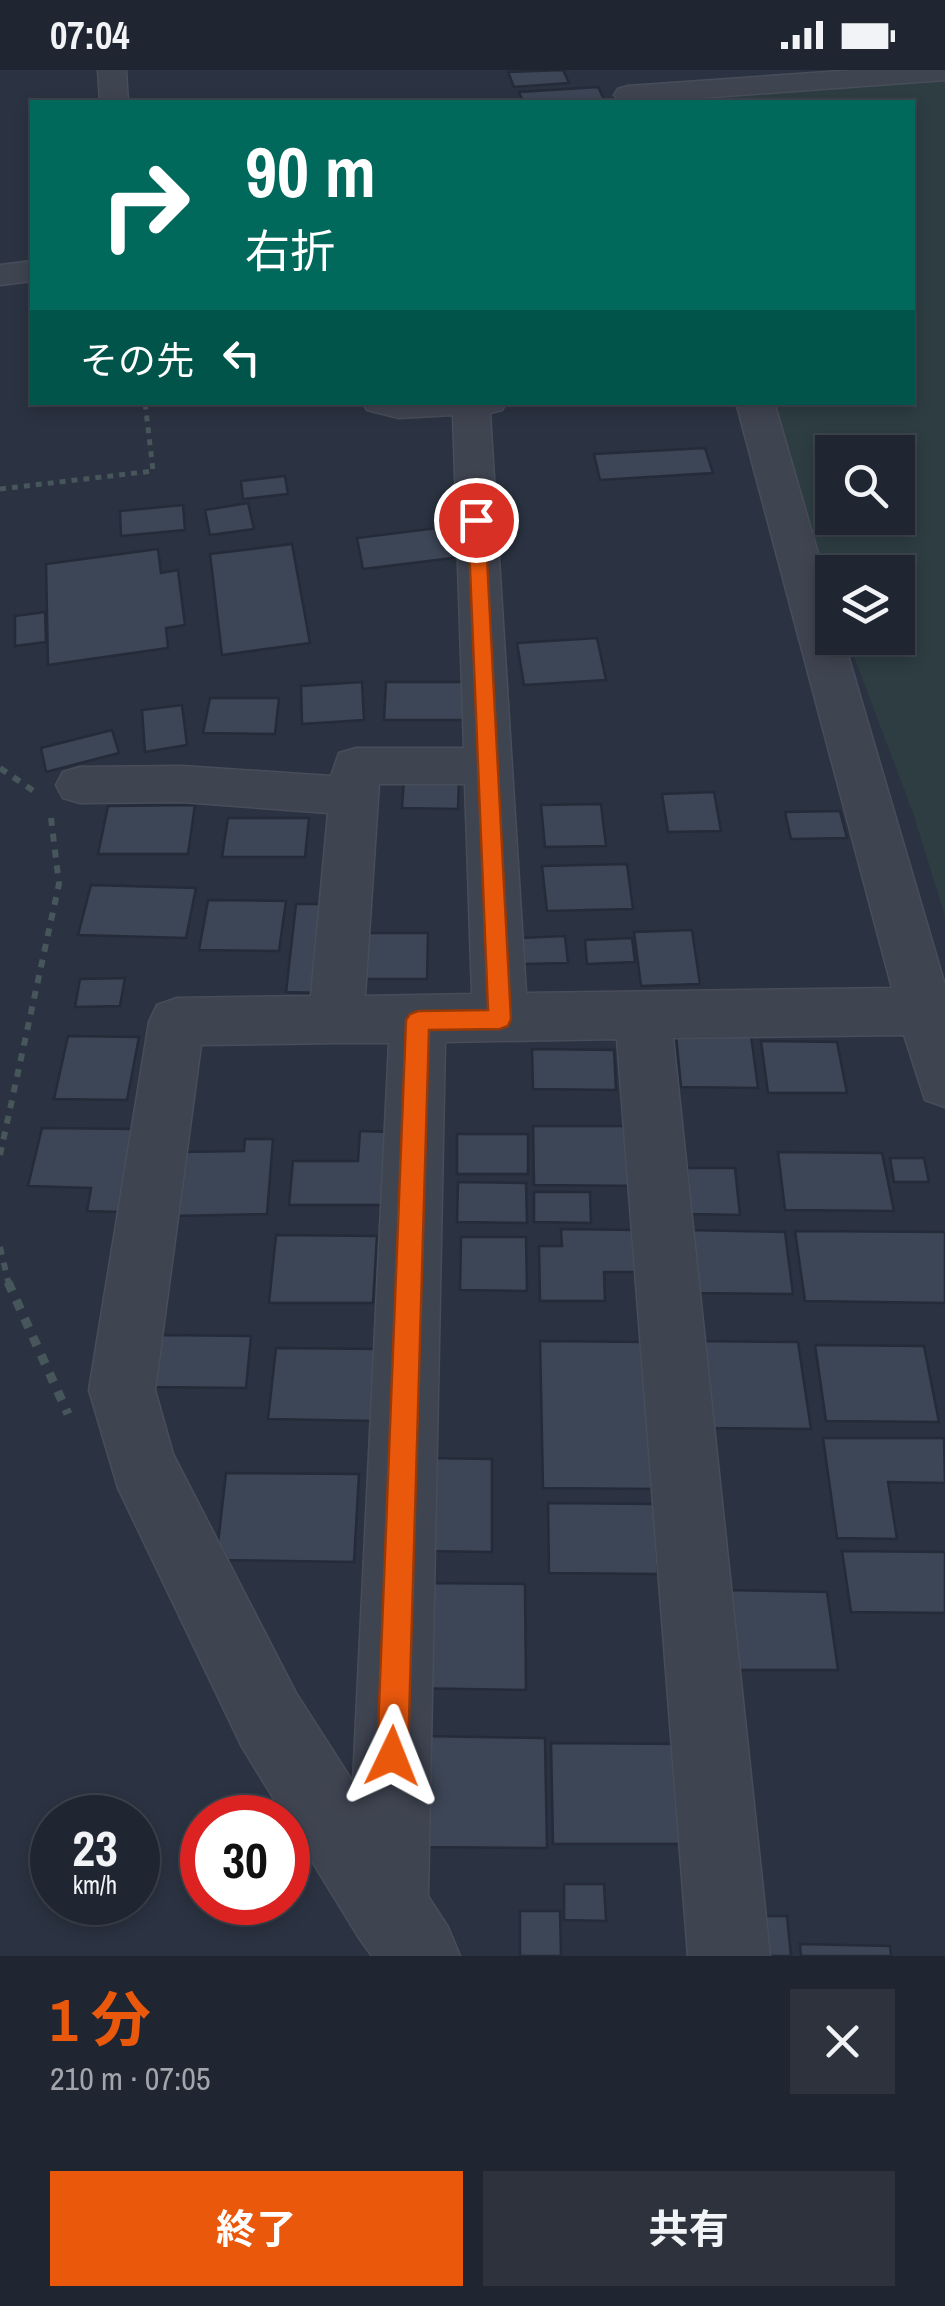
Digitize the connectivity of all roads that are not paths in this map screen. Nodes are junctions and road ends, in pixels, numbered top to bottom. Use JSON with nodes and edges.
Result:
{"nodes":[{"id":1,"x":112,"y":70,"type":"edge"},
{"id":2,"x":945,"y":72,"type":"edge"},
{"id":3,"x":800,"y":76,"type":"edge"},
{"id":4,"x":625,"y":89,"type":"edge"},
{"id":5,"x":114,"y":100,"type":"edge"},
{"id":6,"x":30,"y":271,"type":"edge"},
{"id":7,"x":0,"y":275,"type":"edge"},
{"id":8,"x":391,"y":405,"type":"edge"},
{"id":9,"x":447,"y":405,"type":"edge"},
{"id":10,"x":471,"y":405,"type":"edge"},
{"id":11,"x":756,"y":405,"type":"edge"},
{"id":12,"x":487,"y":766,"type":"junction"},
{"id":13,"x":80,"y":785,"type":"dead end"},
{"id":14,"x":354,"y":796,"type":"junction"},
{"id":15,"x":926,"y":1010,"type":"junction"},
{"id":16,"x":644,"y":1017,"type":"junction"},
{"id":17,"x":500,"y":1019,"type":"junction"},
{"id":18,"x":336,"y":1020,"type":"junction"},
{"id":19,"x":418,"y":1020,"type":"junction"},
{"id":20,"x":945,"y":1082,"type":"edge"},
{"id":21,"x":403,"y":1933,"type":"edge"},
{"id":22,"x":730,"y":1956,"type":"edge"}],
"edges":[{"from":1,"to":5,"type":"street"},
{"from":2,"to":3,"type":"street"},
{"from":3,"to":4,"type":"street"},
{"from":6,"to":7,"type":"street"},
{"from":8,"to":9,"type":"street"},
{"from":10,"to":12,"type":"street"},
{"from":11,"to":15,"type":"street"},
{"from":12,"to":14,"type":"street"},
{"from":12,"to":17,"type":"street"},
{"from":13,"to":14,"type":"street"},
{"from":14,"to":18,"type":"street"},
{"from":15,"to":16,"type":"street"},
{"from":15,"to":20,"type":"street"},
{"from":16,"to":17,"type":"street"},
{"from":16,"to":22,"type":"street"},
{"from":17,"to":19,"type":"street"},
{"from":18,"to":19,"type":"street"},
{"from":18,"to":21,"type":"street"},
{"from":19,"to":21,"type":"street"}]}
